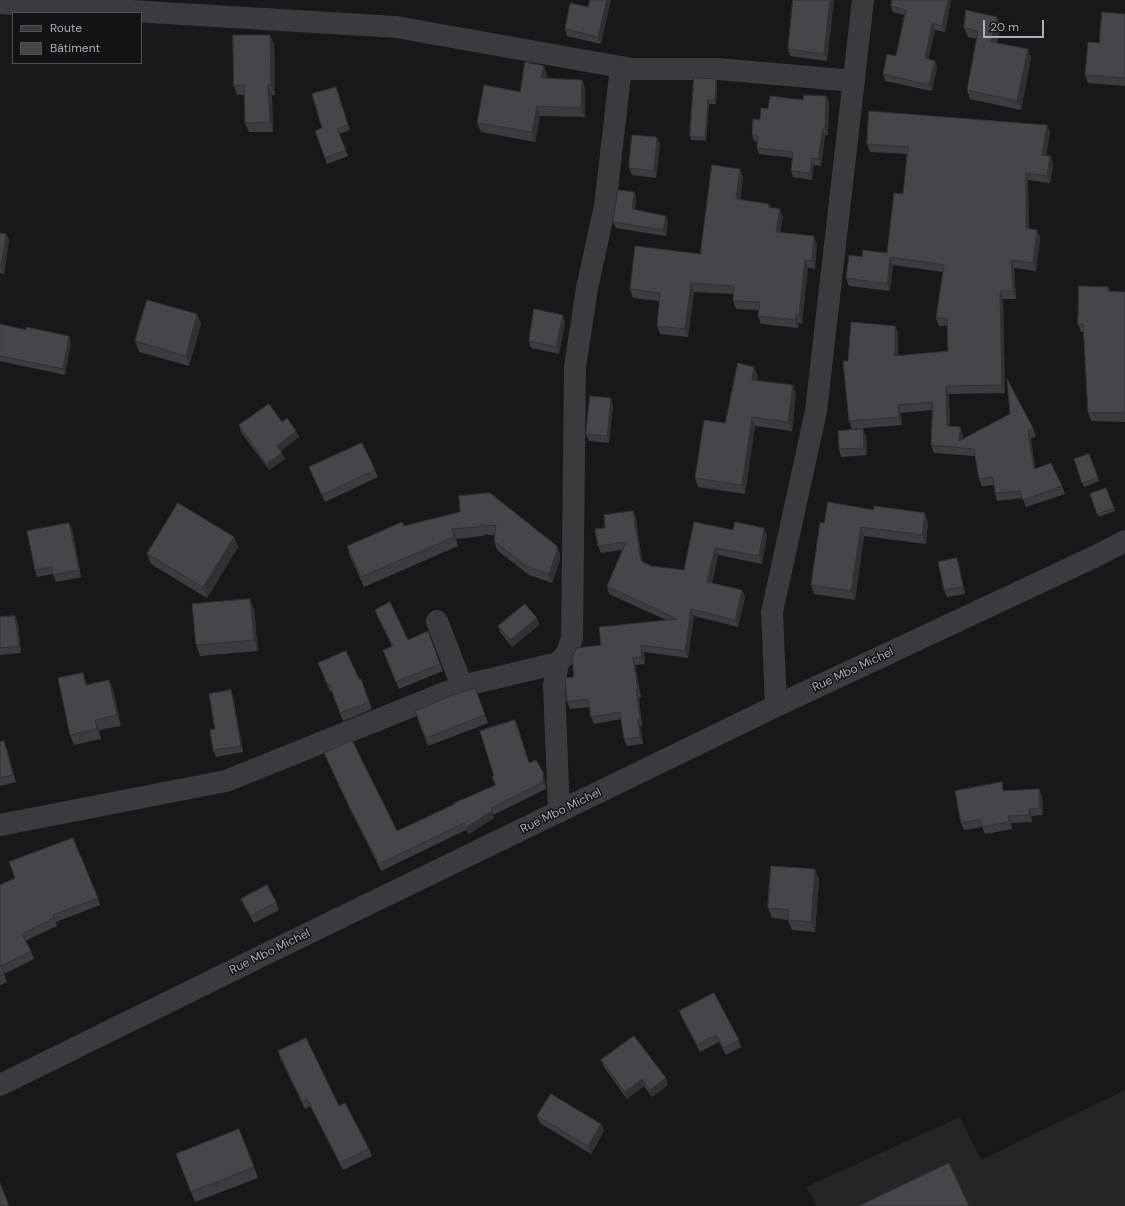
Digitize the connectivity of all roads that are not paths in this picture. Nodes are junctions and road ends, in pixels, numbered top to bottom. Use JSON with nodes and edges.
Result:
{"nodes":[{"id":1,"x":863,"y":0,"type":"edge"},
{"id":2,"x":0,"y":4,"type":"edge"},
{"id":3,"x":138,"y":12,"type":"edge"},
{"id":4,"x":142,"y":12,"type":"edge"},
{"id":5,"x":621,"y":67,"type":"junction"},
{"id":6,"x":854,"y":81,"type":"junction"},
{"id":7,"x":1125,"y":541,"type":"edge"},
{"id":8,"x":437,"y":621,"type":"dead end"},
{"id":9,"x":558,"y":663,"type":"junction"},
{"id":10,"x":462,"y":686,"type":"junction"},
{"id":11,"x":776,"y":706,"type":"junction"},
{"id":12,"x":559,"y":812,"type":"junction"},
{"id":13,"x":0,"y":825,"type":"edge"},
{"id":14,"x":0,"y":1085,"type":"edge"}],
"edges":[{"from":1,"to":6,"type":"street"},
{"from":2,"to":3,"type":"street"},
{"from":4,"to":5,"type":"street"},
{"from":5,"to":6,"type":"street"},
{"from":5,"to":9,"type":"street"},
{"from":6,"to":11,"type":"street"},
{"from":7,"to":11,"type":"street","name":"Rue Mbo Michel"},
{"from":8,"to":10,"type":"street"},
{"from":9,"to":10,"type":"street"},
{"from":9,"to":12,"type":"street"},
{"from":10,"to":13,"type":"street"},
{"from":11,"to":12,"type":"street","name":"Rue Mbo Michel"},
{"from":12,"to":14,"type":"street","name":"Rue Mbo Michel"}]}
